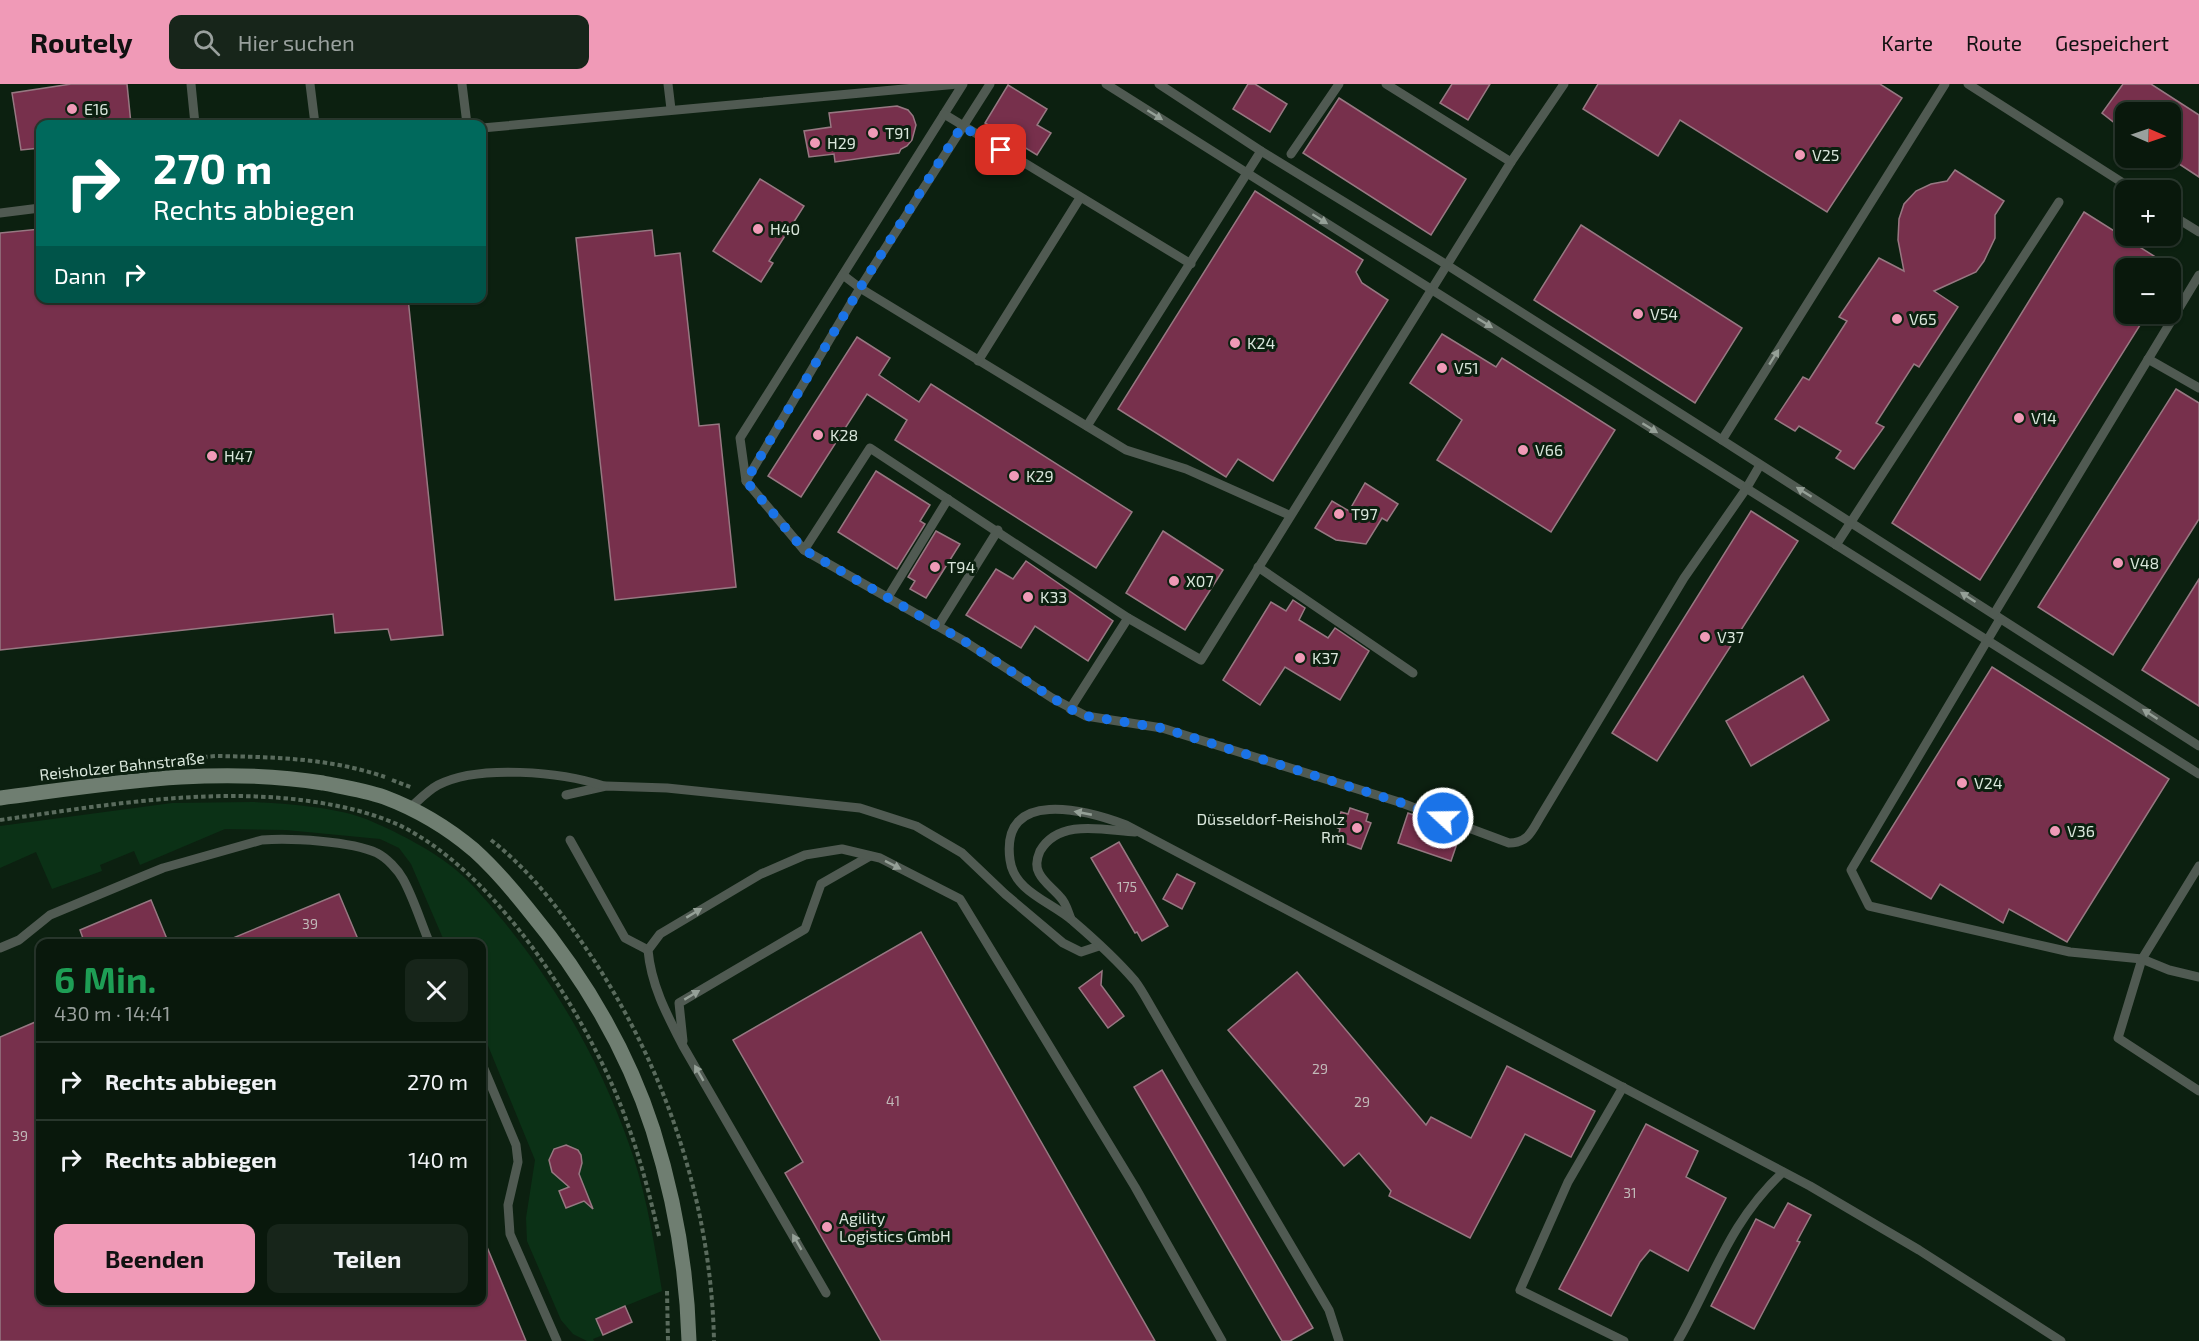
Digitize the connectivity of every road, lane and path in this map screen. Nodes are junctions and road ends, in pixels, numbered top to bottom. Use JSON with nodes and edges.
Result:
{"nodes":[{"id":1,"x":191,"y":84,"type":"edge"},
{"id":2,"x":310,"y":84,"type":"edge"},
{"id":3,"x":462,"y":84,"type":"edge"},
{"id":4,"x":668,"y":84,"type":"edge"},
{"id":5,"x":958,"y":84,"type":"edge"},
{"id":6,"x":963,"y":84,"type":"edge"},
{"id":7,"x":990,"y":84,"type":"edge"},
{"id":8,"x":1106,"y":84,"type":"edge"},
{"id":9,"x":1159,"y":84,"type":"edge"},
{"id":10,"x":1339,"y":84,"type":"edge"},
{"id":11,"x":1386,"y":84,"type":"edge"},
{"id":12,"x":1564,"y":84,"type":"edge"},
{"id":13,"x":1945,"y":84,"type":"edge"},
{"id":14,"x":1968,"y":84,"type":"edge"},
{"id":15,"x":671,"y":109,"type":"junction"},
{"id":16,"x":944,"y":114,"type":"junction"},
{"id":17,"x":195,"y":120,"type":"edge"},
{"id":18,"x":314,"y":120,"type":"edge"},
{"id":19,"x":466,"y":120,"type":"edge"},
{"id":20,"x":962,"y":126,"type":"junction"},
{"id":21,"x":486,"y":128,"type":"edge"},
{"id":22,"x":1261,"y":151,"type":"junction"},
{"id":23,"x":1291,"y":154,"type":"dead end"},
{"id":24,"x":1511,"y":162,"type":"junction"},
{"id":25,"x":1247,"y":173,"type":"junction"},
{"id":26,"x":2118,"y":180,"type":"edge"},
{"id":27,"x":1080,"y":198,"type":"junction"},
{"id":28,"x":2059,"y":202,"type":"dead end"},
{"id":29,"x":36,"y":208,"type":"edge"},
{"id":30,"x":0,"y":213,"type":"edge"},
{"id":31,"x":2181,"y":220,"type":"edge"},
{"id":32,"x":2199,"y":231,"type":"edge"},
{"id":33,"x":1191,"y":264,"type":"junction"},
{"id":34,"x":1447,"y":265,"type":"junction"},
{"id":35,"x":843,"y":275,"type":"junction"},
{"id":36,"x":2199,"y":275,"type":"edge"},
{"id":37,"x":860,"y":288,"type":"junction"},
{"id":38,"x":1431,"y":290,"type":"junction"},
{"id":39,"x":2148,"y":359,"type":"junction"},
{"id":40,"x":978,"y":360,"type":"junction"},
{"id":41,"x":2199,"y":388,"type":"edge"},
{"id":42,"x":1087,"y":426,"type":"junction"},
{"id":43,"x":1722,"y":440,"type":"junction"},
{"id":44,"x":1760,"y":465,"type":"junction"},
{"id":45,"x":746,"y":481,"type":"junction"},
{"id":46,"x":1746,"y":489,"type":"junction"},
{"id":47,"x":948,"y":500,"type":"junction"},
{"id":48,"x":1289,"y":515,"type":"junction"},
{"id":49,"x":1852,"y":522,"type":"junction"},
{"id":50,"x":998,"y":530,"type":"junction"},
{"id":51,"x":1836,"y":545,"type":"junction"},
{"id":52,"x":804,"y":550,"type":"junction"},
{"id":53,"x":1258,"y":567,"type":"junction"},
{"id":54,"x":888,"y":597,"type":"junction"},
{"id":55,"x":1997,"y":616,"type":"junction"},
{"id":56,"x":1128,"y":618,"type":"junction"},
{"id":57,"x":938,"y":626,"type":"junction"},
{"id":58,"x":1988,"y":641,"type":"junction"},
{"id":59,"x":1413,"y":673,"type":"dead end"},
{"id":60,"x":1070,"y":709,"type":"junction"},
{"id":61,"x":2199,"y":746,"type":"edge"},
{"id":62,"x":2199,"y":774,"type":"edge"},
{"id":63,"x":606,"y":786,"type":"junction"},
{"id":64,"x":566,"y":795,"type":"dead end"},
{"id":65,"x":0,"y":798,"type":"edge"},
{"id":66,"x":156,"y":800,"type":"dead end"},
{"id":67,"x":409,"y":809,"type":"junction"},
{"id":68,"x":0,"y":820,"type":"edge"},
{"id":69,"x":1137,"y":832,"type":"junction"},
{"id":70,"x":570,"y":840,"type":"dead end"},
{"id":71,"x":870,"y":856,"type":"junction"},
{"id":72,"x":2199,"y":867,"type":"edge"},
{"id":73,"x":565,"y":918,"type":"dead end"},
{"id":74,"x":1071,"y":919,"type":"junction"},
{"id":75,"x":428,"y":939,"type":"edge"},
{"id":76,"x":528,"y":943,"type":"dead end"},
{"id":77,"x":1100,"y":946,"type":"junction"},
{"id":78,"x":0,"y":948,"type":"edge"},
{"id":79,"x":648,"y":950,"type":"junction"},
{"id":80,"x":2142,"y":959,"type":"junction"},
{"id":81,"x":2199,"y":977,"type":"edge"},
{"id":82,"x":683,"y":1046,"type":"junction"},
{"id":83,"x":486,"y":1074,"type":"edge"},
{"id":84,"x":1623,"y":1087,"type":"junction"},
{"id":85,"x":2199,"y":1091,"type":"edge"},
{"id":86,"x":1783,"y":1172,"type":"junction"},
{"id":87,"x":660,"y":1239,"type":"dead end"},
{"id":88,"x":666,"y":1284,"type":"dead end"},
{"id":89,"x":826,"y":1293,"type":"dead end"},
{"id":90,"x":557,"y":1341,"type":"edge"},
{"id":91,"x":668,"y":1341,"type":"edge"},
{"id":92,"x":689,"y":1341,"type":"edge"},
{"id":93,"x":714,"y":1341,"type":"edge"},
{"id":94,"x":1222,"y":1341,"type":"edge"},
{"id":95,"x":1339,"y":1341,"type":"edge"},
{"id":96,"x":1624,"y":1341,"type":"edge"},
{"id":97,"x":1678,"y":1341,"type":"edge"},
{"id":98,"x":2061,"y":1341,"type":"edge"}],
"edges":[{"from":1,"to":17,"type":"lane"},
{"from":2,"to":18,"type":"lane"},
{"from":3,"to":19,"type":"lane"},
{"from":4,"to":15,"type":"lane"},
{"from":5,"to":15,"type":"lane"},
{"from":6,"to":16,"type":"lane"},
{"from":7,"to":20,"type":"lane"},
{"from":8,"to":25,"type":"lane","one_way":true},
{"from":9,"to":22,"type":"lane"},
{"from":10,"to":23,"type":"lane"},
{"from":11,"to":24,"type":"lane"},
{"from":12,"to":24,"type":"lane"},
{"from":43,"to":13,"type":"lane","one_way":true},
{"from":14,"to":26,"type":"lane"},
{"from":15,"to":21,"type":"lane"},
{"from":16,"to":20,"type":"lane"},
{"from":16,"to":35,"type":"lane"},
{"from":20,"to":27,"type":"lane"},
{"from":20,"to":37,"type":"lane"},
{"from":22,"to":25,"type":"lane"},
{"from":22,"to":34,"type":"lane"},
{"from":24,"to":34,"type":"lane"},
{"from":25,"to":33,"type":"lane"},
{"from":25,"to":38,"type":"lane","one_way":true},
{"from":27,"to":33,"type":"lane"},
{"from":27,"to":40,"type":"lane"},
{"from":28,"to":49,"type":"lane"},
{"from":29,"to":30,"type":"lane"},
{"from":31,"to":32,"type":"lane"},
{"from":33,"to":42,"type":"lane"},
{"from":34,"to":38,"type":"lane"},
{"from":34,"to":43,"type":"lane"},
{"from":35,"to":37,"type":"lane"},
{"from":35,"to":45,"type":"lane"},
{"from":36,"to":39,"type":"lane"},
{"from":37,"to":40,"type":"lane"},
{"from":37,"to":45,"type":"lane"},
{"from":38,"to":46,"type":"lane","one_way":true},
{"from":38,"to":48,"type":"lane"},
{"from":39,"to":41,"type":"lane"},
{"from":39,"to":55,"type":"lane"},
{"from":40,"to":42,"type":"lane"},
{"from":42,"to":48,"type":"lane"},
{"from":43,"to":44,"type":"lane"},
{"from":44,"to":46,"type":"lane"},
{"from":49,"to":44,"type":"lane","one_way":true},
{"from":45,"to":52,"type":"lane"},
{"from":46,"to":51,"type":"lane"},
{"from":46,"to":60,"type":"lane"},
{"from":47,"to":50,"type":"lane"},
{"from":47,"to":52,"type":"lane"},
{"from":47,"to":54,"type":"lane"},
{"from":48,"to":53,"type":"lane"},
{"from":49,"to":51,"type":"lane"},
{"from":55,"to":49,"type":"lane","one_way":true},
{"from":50,"to":56,"type":"lane"},
{"from":50,"to":57,"type":"lane"},
{"from":51,"to":58,"type":"lane"},
{"from":52,"to":54,"type":"lane"},
{"from":53,"to":56,"type":"lane"},
{"from":53,"to":59,"type":"lane"},
{"from":54,"to":57,"type":"lane"},
{"from":55,"to":58,"type":"lane"},
{"from":61,"to":55,"type":"lane","one_way":true},
{"from":56,"to":60,"type":"lane"},
{"from":57,"to":60,"type":"lane"},
{"from":58,"to":62,"type":"lane"},
{"from":58,"to":80,"type":"lane"},
{"from":63,"to":64,"type":"lane"},
{"from":63,"to":67,"type":"lane"},
{"from":63,"to":77,"type":"lane"},
{"from":65,"to":67,"type":"main road","name":"Reisholzer Bahnstraße"},
{"from":66,"to":68,"type":"path"},
{"from":67,"to":92,"type":"main road","name":"Reisholzer Bahnstraße"},
{"from":69,"to":74,"type":"lane"},
{"from":69,"to":74,"type":"lane","one_way":true},
{"from":69,"to":84,"type":"lane"},
{"from":70,"to":79,"type":"lane"},
{"from":79,"to":71,"type":"lane","one_way":true},
{"from":82,"to":71,"type":"lane","one_way":true},
{"from":71,"to":94,"type":"lane","one_way":true},
{"from":72,"to":80,"type":"lane"},
{"from":73,"to":93,"type":"path"},
{"from":74,"to":77,"type":"lane"},
{"from":75,"to":78,"type":"lane"},
{"from":76,"to":87,"type":"path"},
{"from":77,"to":95,"type":"lane"},
{"from":79,"to":82,"type":"lane"},
{"from":80,"to":81,"type":"lane"},
{"from":80,"to":85,"type":"lane"},
{"from":89,"to":82,"type":"lane","one_way":true},
{"from":83,"to":90,"type":"lane"},
{"from":84,"to":86,"type":"lane"},
{"from":84,"to":96,"type":"lane"},
{"from":86,"to":97,"type":"lane"},
{"from":86,"to":98,"type":"lane"},
{"from":88,"to":91,"type":"path"}]}
